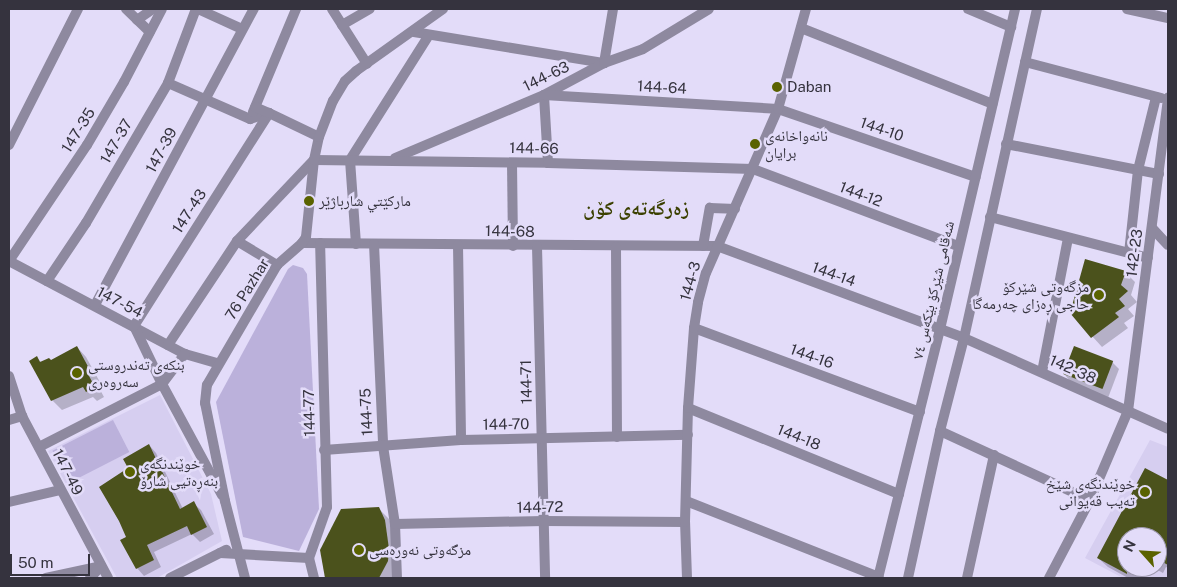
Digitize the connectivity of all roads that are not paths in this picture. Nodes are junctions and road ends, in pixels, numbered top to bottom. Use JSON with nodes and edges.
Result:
{"nodes":[{"id":1,"x":78,"y":9,"type":"edge"},
{"id":2,"x":126,"y":9,"type":"edge"},
{"id":3,"x":153,"y":9,"type":"edge"},
{"id":4,"x":162,"y":9,"type":"edge"},
{"id":5,"x":197,"y":9,"type":"edge"},
{"id":6,"x":254,"y":9,"type":"edge"},
{"id":7,"x":296,"y":9,"type":"edge"},
{"id":8,"x":332,"y":9,"type":"edge"},
{"id":9,"x":370,"y":9,"type":"edge"},
{"id":10,"x":443,"y":9,"type":"edge"},
{"id":11,"x":612,"y":9,"type":"edge"},
{"id":12,"x":709,"y":9,"type":"edge"},
{"id":13,"x":806,"y":9,"type":"edge"},
{"id":14,"x":968,"y":9,"type":"edge"},
{"id":15,"x":1015,"y":9,"type":"edge"},
{"id":16,"x":1037,"y":9,"type":"edge"},
{"id":17,"x":1127,"y":9,"type":"edge"},
{"id":18,"x":1168,"y":18,"type":"edge"},
{"id":19,"x":137,"y":20,"type":"junction"},
{"id":20,"x":342,"y":25,"type":"junction"},
{"id":21,"x":1011,"y":27,"type":"junction"},
{"id":22,"x":801,"y":28,"type":"junction"},
{"id":23,"x":242,"y":29,"type":"junction"},
{"id":24,"x":150,"y":32,"type":"junction"},
{"id":25,"x":414,"y":32,"type":"junction"},
{"id":26,"x":429,"y":35,"type":"junction"},
{"id":27,"x":1025,"y":62,"type":"junction"},
{"id":28,"x":604,"y":63,"type":"junction"},
{"id":29,"x":367,"y":64,"type":"junction"},
{"id":30,"x":168,"y":83,"type":"junction"},
{"id":31,"x":544,"y":95,"type":"junction"},
{"id":32,"x":1156,"y":97,"type":"junction"},
{"id":33,"x":1168,"y":99,"type":"edge"},
{"id":34,"x":205,"y":100,"type":"junction"},
{"id":35,"x":993,"y":104,"type":"junction"},
{"id":36,"x":778,"y":109,"type":"junction"},
{"id":37,"x":256,"y":117,"type":"junction"},
{"id":38,"x":1167,"y":126,"type":"edge"},
{"id":39,"x":319,"y":136,"type":"junction"},
{"id":40,"x":1006,"y":144,"type":"junction"},
{"id":41,"x":9,"y":146,"type":"edge"},
{"id":42,"x":314,"y":160,"type":"junction"},
{"id":43,"x":350,"y":160,"type":"junction"},
{"id":44,"x":390,"y":160,"type":"junction"},
{"id":45,"x":512,"y":162,"type":"junction"},
{"id":46,"x":548,"y":163,"type":"junction"},
{"id":47,"x":753,"y":169,"type":"junction"},
{"id":48,"x":1138,"y":170,"type":"junction"},
{"id":49,"x":1159,"y":174,"type":"junction"},
{"id":50,"x":976,"y":176,"type":"junction"},
{"id":51,"x":734,"y":210,"type":"junction"},
{"id":52,"x":990,"y":216,"type":"junction"},
{"id":53,"x":1152,"y":228,"type":"junction"},
{"id":54,"x":1068,"y":238,"type":"junction"},
{"id":55,"x":237,"y":241,"type":"junction"},
{"id":56,"x":302,"y":243,"type":"junction"},
{"id":57,"x":320,"y":243,"type":"junction"},
{"id":58,"x":356,"y":244,"type":"junction"},
{"id":59,"x":374,"y":244,"type":"junction"},
{"id":60,"x":458,"y":245,"type":"junction"},
{"id":61,"x":1168,"y":245,"type":"edge"},
{"id":62,"x":513,"y":246,"type":"junction"},
{"id":63,"x":538,"y":246,"type":"junction"},
{"id":64,"x":703,"y":246,"type":"junction"},
{"id":65,"x":717,"y":246,"type":"junction"},
{"id":66,"x":958,"y":246,"type":"junction"},
{"id":67,"x":616,"y":247,"type":"junction"},
{"id":68,"x":1129,"y":253,"type":"junction"},
{"id":69,"x":1148,"y":258,"type":"junction"},
{"id":70,"x":9,"y":261,"type":"edge"},
{"id":71,"x":277,"y":265,"type":"junction"},
{"id":72,"x":47,"y":281,"type":"junction"},
{"id":73,"x":95,"y":305,"type":"junction"},
{"id":74,"x":134,"y":326,"type":"junction"},
{"id":75,"x":694,"y":328,"type":"junction"},
{"id":76,"x":940,"y":329,"type":"junction"},
{"id":77,"x":964,"y":338,"type":"junction"},
{"id":78,"x":168,"y":345,"type":"junction"},
{"id":79,"x":185,"y":354,"type":"junction"},
{"id":80,"x":219,"y":364,"type":"junction"},
{"id":81,"x":1042,"y":372,"type":"junction"},
{"id":82,"x":9,"y":376,"type":"edge"},
{"id":83,"x":162,"y":384,"type":"junction"},
{"id":84,"x":688,"y":408,"type":"junction"},
{"id":85,"x":1128,"y":411,"type":"junction"},
{"id":86,"x":920,"y":412,"type":"junction"},
{"id":87,"x":22,"y":416,"type":"junction"},
{"id":88,"x":9,"y":420,"type":"edge"},
{"id":89,"x":1168,"y":429,"type":"edge"},
{"id":90,"x":940,"y":431,"type":"junction"},
{"id":91,"x":688,"y":435,"type":"junction"},
{"id":92,"x":617,"y":437,"type":"junction"},
{"id":93,"x":542,"y":438,"type":"junction"},
{"id":94,"x":461,"y":440,"type":"junction"},
{"id":95,"x":383,"y":446,"type":"junction"},
{"id":96,"x":39,"y":447,"type":"junction"},
{"id":97,"x":324,"y":450,"type":"junction"},
{"id":98,"x":994,"y":455,"type":"junction"},
{"id":99,"x":60,"y":490,"type":"junction"},
{"id":100,"x":899,"y":494,"type":"junction"},
{"id":101,"x":1090,"y":500,"type":"junction"},
{"id":102,"x":225,"y":501,"type":"junction"},
{"id":103,"x":686,"y":501,"type":"junction"},
{"id":104,"x":9,"y":502,"type":"edge"},
{"id":105,"x":544,"y":521,"type":"junction"},
{"id":106,"x":685,"y":522,"type":"junction"},
{"id":107,"x":395,"y":524,"type":"junction"},
{"id":108,"x":237,"y":550,"type":"junction"},
{"id":109,"x":309,"y":558,"type":"junction"},
{"id":110,"x":101,"y":566,"type":"junction"},
{"id":111,"x":186,"y":575,"type":"edge"},
{"id":112,"x":46,"y":578,"type":"edge"},
{"id":113,"x":90,"y":578,"type":"edge"},
{"id":114,"x":108,"y":578,"type":"edge"},
{"id":115,"x":170,"y":578,"type":"edge"},
{"id":116,"x":245,"y":578,"type":"edge"},
{"id":117,"x":314,"y":578,"type":"edge"},
{"id":118,"x":397,"y":578,"type":"edge"},
{"id":119,"x":545,"y":578,"type":"edge"},
{"id":120,"x":687,"y":578,"type":"edge"},
{"id":121,"x":879,"y":578,"type":"edge"},
{"id":122,"x":908,"y":578,"type":"edge"},
{"id":123,"x":967,"y":578,"type":"edge"},
{"id":124,"x":1049,"y":578,"type":"edge"}],
"edges":[{"from":1,"to":41,"type":"street"},
{"from":2,"to":19,"type":"street"},
{"from":3,"to":19,"type":"street"},
{"from":4,"to":24,"type":"street","name":"147-35"},
{"from":5,"to":23,"type":"street"},
{"from":5,"to":30,"type":"street","name":"147-37"},
{"from":6,"to":23,"type":"street","name":"147-39"},
{"from":7,"to":37,"type":"street","name":"147-43"},
{"from":8,"to":20,"type":"street"},
{"from":9,"to":20,"type":"street"},
{"from":10,"to":25,"type":"street"},
{"from":11,"to":28,"type":"street"},
{"from":12,"to":28,"type":"street","name":"144-63"},
{"from":13,"to":22,"type":"street","name":"144-3"},
{"from":14,"to":21,"type":"street"},
{"from":15,"to":21,"type":"street","name":"شەقامی شێرکۆ بێکەس ٧٤"},
{"from":16,"to":27,"type":"street"},
{"from":17,"to":18,"type":"street"},
{"from":19,"to":24,"type":"street"},
{"from":20,"to":29,"type":"street"},
{"from":21,"to":35,"type":"street","name":"شەقامی شێرکۆ بێکەس ٧٤"},
{"from":22,"to":35,"type":"street"},
{"from":22,"to":36,"type":"street","name":"144-3"},
{"from":23,"to":34,"type":"street","name":"147-39"},
{"from":24,"to":70,"type":"street","name":"147-35"},
{"from":25,"to":26,"type":"street"},
{"from":25,"to":29,"type":"street"},
{"from":26,"to":28,"type":"street"},
{"from":26,"to":43,"type":"street"},
{"from":27,"to":32,"type":"street"},
{"from":27,"to":40,"type":"street"},
{"from":28,"to":31,"type":"street","name":"144-63"},
{"from":29,"to":39,"type":"street"},
{"from":30,"to":34,"type":"street"},
{"from":30,"to":72,"type":"street","name":"147-37"},
{"from":31,"to":36,"type":"street","name":"144-64"},
{"from":31,"to":44,"type":"street","name":"144-63"},
{"from":31,"to":46,"type":"street"},
{"from":32,"to":33,"type":"street"},
{"from":32,"to":48,"type":"street"},
{"from":33,"to":38,"type":"street","name":"142-23"},
{"from":34,"to":37,"type":"street"},
{"from":34,"to":73,"type":"street","name":"147-39"},
{"from":35,"to":50,"type":"street","name":"شەقامی شێرکۆ بێکەس ٧٤"},
{"from":36,"to":47,"type":"street","name":"144-3"},
{"from":36,"to":50,"type":"street","name":"144-10"},
{"from":37,"to":39,"type":"street"},
{"from":37,"to":74,"type":"street","name":"147-43"},
{"from":38,"to":49,"type":"street","name":"142-23"},
{"from":39,"to":42,"type":"street"},
{"from":40,"to":48,"type":"street"},
{"from":40,"to":52,"type":"street"},
{"from":42,"to":43,"type":"street","name":"144-66"},
{"from":42,"to":55,"type":"street"},
{"from":42,"to":56,"type":"street"},
{"from":43,"to":44,"type":"street","name":"144-66"},
{"from":43,"to":58,"type":"street"},
{"from":44,"to":45,"type":"street","name":"144-66"},
{"from":45,"to":46,"type":"street","name":"144-66"},
{"from":45,"to":62,"type":"street"},
{"from":46,"to":47,"type":"street","name":"144-66"},
{"from":47,"to":51,"type":"street","name":"144-3"},
{"from":47,"to":66,"type":"street","name":"144-12"},
{"from":48,"to":49,"type":"street"},
{"from":48,"to":68,"type":"street"},
{"from":49,"to":53,"type":"street","name":"142-23"},
{"from":50,"to":66,"type":"street","name":"شەقامی شێرکۆ بێکەس ٧٤"},
{"from":51,"to":64,"type":"street"},
{"from":51,"to":65,"type":"street","name":"144-3"},
{"from":52,"to":54,"type":"street"},
{"from":52,"to":77,"type":"street"},
{"from":53,"to":61,"type":"street"},
{"from":53,"to":69,"type":"street","name":"142-23"},
{"from":54,"to":68,"type":"street"},
{"from":54,"to":81,"type":"street"},
{"from":55,"to":71,"type":"street"},
{"from":55,"to":78,"type":"street"},
{"from":56,"to":57,"type":"street","name":"144-68"},
{"from":56,"to":71,"type":"street","name":"76 Pazhar"},
{"from":57,"to":58,"type":"street","name":"144-68"},
{"from":57,"to":97,"type":"street","name":"144-77"},
{"from":58,"to":59,"type":"street","name":"144-68"},
{"from":59,"to":60,"type":"street","name":"144-68"},
{"from":59,"to":95,"type":"street","name":"144-75"},
{"from":60,"to":62,"type":"street","name":"144-68"},
{"from":60,"to":94,"type":"street"},
{"from":62,"to":63,"type":"street","name":"144-68"},
{"from":63,"to":67,"type":"street","name":"144-68"},
{"from":63,"to":93,"type":"street","name":"144-71"},
{"from":64,"to":65,"type":"street","name":"144-68"},
{"from":64,"to":67,"type":"street","name":"144-68"},
{"from":65,"to":75,"type":"street","name":"144-3"},
{"from":65,"to":76,"type":"street","name":"144-14"},
{"from":66,"to":76,"type":"street","name":"شەقامی شێرکۆ بێکەس ٧٤"},
{"from":67,"to":92,"type":"street"},
{"from":68,"to":69,"type":"street"},
{"from":69,"to":85,"type":"street","name":"142-23"},
{"from":70,"to":72,"type":"street","name":"147-54"},
{"from":71,"to":80,"type":"street","name":"76 Pazhar"},
{"from":72,"to":73,"type":"street","name":"147-54"},
{"from":73,"to":74,"type":"street","name":"147-54"},
{"from":74,"to":78,"type":"street","name":"147-54"},
{"from":74,"to":83,"type":"street"},
{"from":75,"to":84,"type":"street","name":"144-3"},
{"from":75,"to":86,"type":"street","name":"144-16"},
{"from":76,"to":77,"type":"street","name":"144-14"},
{"from":76,"to":86,"type":"street","name":"شەقامی شێرکۆ بێکەس ٧٤"},
{"from":77,"to":81,"type":"street","name":"142-38"},
{"from":77,"to":90,"type":"street"},
{"from":78,"to":79,"type":"street","name":"147-54"},
{"from":79,"to":80,"type":"street","name":"147-54"},
{"from":79,"to":83,"type":"street"},
{"from":80,"to":102,"type":"street","name":"76 Pazhar"},
{"from":81,"to":85,"type":"street","name":"142-38"},
{"from":82,"to":87,"type":"street","name":"147-49"},
{"from":83,"to":96,"type":"street"},
{"from":83,"to":102,"type":"street"},
{"from":84,"to":91,"type":"street","name":"144-3"},
{"from":84,"to":100,"type":"street","name":"144-18"},
{"from":85,"to":89,"type":"street","name":"142-38"},
{"from":85,"to":101,"type":"street","name":"142-23"},
{"from":86,"to":100,"type":"street","name":"شەقامی شێرکۆ بێکەس ٧٤"},
{"from":87,"to":88,"type":"street"},
{"from":87,"to":96,"type":"street","name":"147-49"},
{"from":90,"to":98,"type":"street"},
{"from":90,"to":122,"type":"street"},
{"from":91,"to":92,"type":"street","name":"144-70"},
{"from":91,"to":103,"type":"street","name":"144-3"},
{"from":92,"to":93,"type":"street","name":"144-70"},
{"from":93,"to":94,"type":"street","name":"144-70"},
{"from":93,"to":105,"type":"street","name":"144-71"},
{"from":94,"to":95,"type":"street","name":"144-70"},
{"from":95,"to":97,"type":"street","name":"144-70"},
{"from":95,"to":107,"type":"street","name":"144-75"},
{"from":96,"to":99,"type":"street","name":"147-49"},
{"from":97,"to":109,"type":"street","name":"144-77"},
{"from":98,"to":101,"type":"street"},
{"from":98,"to":123,"type":"street"},
{"from":99,"to":104,"type":"street"},
{"from":99,"to":110,"type":"street","name":"147-49"},
{"from":100,"to":121,"type":"street","name":"شەقامی شێرکۆ بێکەس ٧٤"},
{"from":101,"to":124,"type":"street","name":"142-23"},
{"from":102,"to":108,"type":"street","name":"76 Pazhar"},
{"from":103,"to":106,"type":"street","name":"144-3"},
{"from":103,"to":121,"type":"street"},
{"from":105,"to":106,"type":"street","name":"144-72"},
{"from":105,"to":107,"type":"street","name":"144-72"},
{"from":105,"to":119,"type":"street","name":"144-71"},
{"from":106,"to":120,"type":"street","name":"144-3"},
{"from":107,"to":118,"type":"street","name":"144-75"},
{"from":108,"to":109,"type":"street"},
{"from":108,"to":111,"type":"street"},
{"from":108,"to":116,"type":"street","name":"76 Pazhar"},
{"from":109,"to":117,"type":"street"},
{"from":110,"to":112,"type":"street"},
{"from":110,"to":113,"type":"street"},
{"from":110,"to":114,"type":"street","name":"147-49"},
{"from":111,"to":115,"type":"street"}]}
